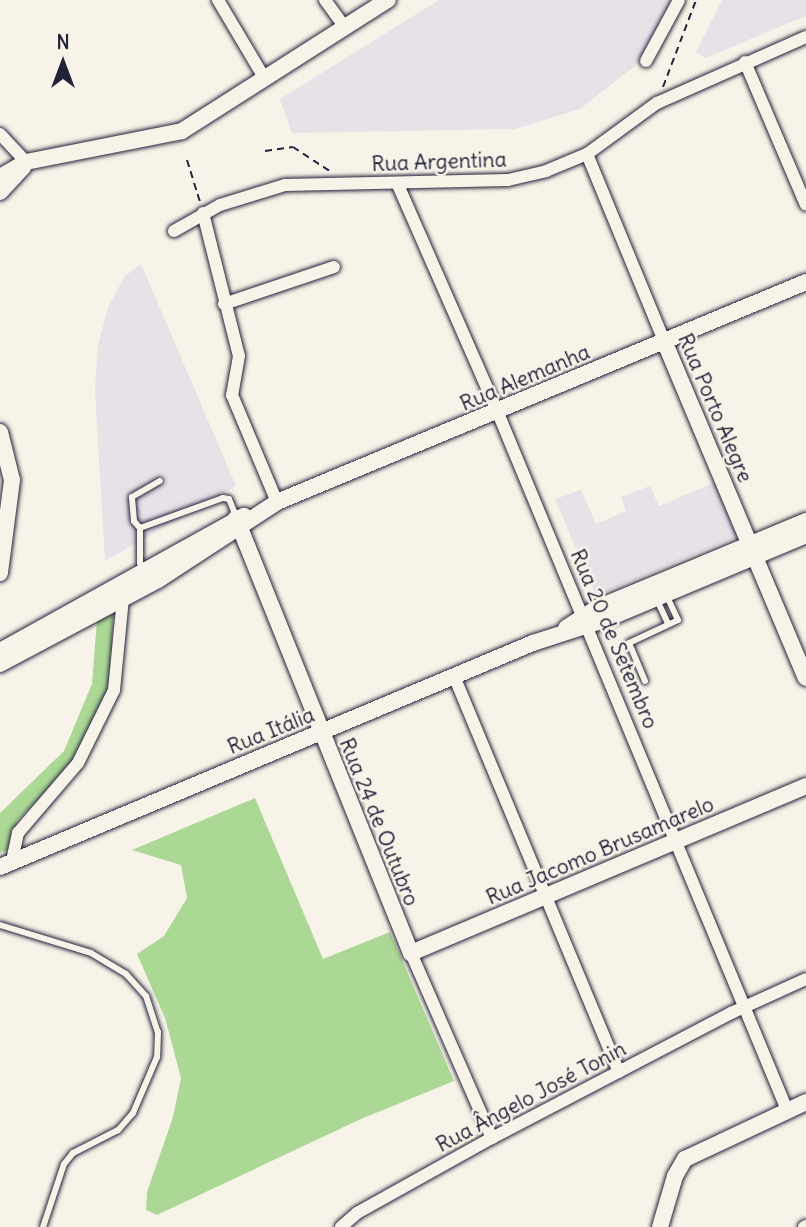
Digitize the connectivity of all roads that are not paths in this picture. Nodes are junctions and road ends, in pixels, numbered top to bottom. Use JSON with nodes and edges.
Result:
{"nodes":[{"id":1,"x":218,"y":0,"type":"edge"},
{"id":2,"x":325,"y":0,"type":"edge"},
{"id":3,"x":388,"y":0,"type":"edge"},
{"id":4,"x":679,"y":0,"type":"edge"},
{"id":5,"x":345,"y":28,"type":"junction"},
{"id":6,"x":806,"y":37,"type":"edge"},
{"id":7,"x":646,"y":61,"type":"dead end"},
{"id":8,"x":745,"y":62,"type":"junction"},
{"id":9,"x":265,"y":79,"type":"junction"},
{"id":10,"x":0,"y":134,"type":"edge"},
{"id":11,"x":587,"y":154,"type":"junction"},
{"id":12,"x":26,"y":162,"type":"junction"},
{"id":13,"x":0,"y":177,"type":"edge"},
{"id":14,"x":398,"y":185,"type":"junction"},
{"id":15,"x":0,"y":192,"type":"edge"},
{"id":16,"x":806,"y":205,"type":"edge"},
{"id":17,"x":203,"y":213,"type":"junction"},
{"id":18,"x":174,"y":231,"type":"dead end"},
{"id":19,"x":334,"y":267,"type":"dead end"},
{"id":20,"x":806,"y":282,"type":"edge"},
{"id":21,"x":224,"y":304,"type":"junction"},
{"id":22,"x":665,"y":343,"type":"junction"},
{"id":23,"x":498,"y":412,"type":"junction"},
{"id":24,"x":0,"y":432,"type":"edge"},
{"id":25,"x":160,"y":481,"type":"dead end"},
{"id":26,"x":277,"y":502,"type":"junction"},
{"id":27,"x":806,"y":521,"type":"edge"},
{"id":28,"x":238,"y":524,"type":"junction"},
{"id":29,"x":140,"y":528,"type":"junction"},
{"id":30,"x":806,"y":535,"type":"edge"},
{"id":31,"x":752,"y":551,"type":"junction"},
{"id":32,"x":0,"y":573,"type":"edge"},
{"id":33,"x":151,"y":575,"type":"junction"},
{"id":34,"x":661,"y":596,"type":"junction"},
{"id":35,"x":123,"y":599,"type":"junction"},
{"id":36,"x":585,"y":621,"type":"junction"},
{"id":37,"x":668,"y":624,"type":"junction"},
{"id":38,"x":0,"y":651,"type":"edge"},
{"id":39,"x":0,"y":664,"type":"edge"},
{"id":40,"x":454,"y":676,"type":"junction"},
{"id":41,"x":806,"y":678,"type":"edge"},
{"id":42,"x":645,"y":681,"type":"dead end"},
{"id":43,"x":321,"y":734,"type":"junction"},
{"id":44,"x":806,"y":786,"type":"edge"},
{"id":45,"x":678,"y":842,"type":"junction"},
{"id":46,"x":6,"y":864,"type":"edge"},
{"id":47,"x":545,"y":894,"type":"junction"},
{"id":48,"x":0,"y":925,"type":"edge"},
{"id":49,"x":411,"y":953,"type":"junction"},
{"id":50,"x":806,"y":979,"type":"edge"},
{"id":51,"x":743,"y":1007,"type":"junction"},
{"id":52,"x":619,"y":1072,"type":"junction"},
{"id":53,"x":806,"y":1102,"type":"edge"},
{"id":54,"x":786,"y":1110,"type":"junction"},
{"id":55,"x":492,"y":1138,"type":"junction"},
{"id":56,"x":43,"y":1227,"type":"edge"},
{"id":57,"x":341,"y":1227,"type":"edge"},
{"id":58,"x":660,"y":1227,"type":"edge"}],
"edges":[{"from":1,"to":9,"type":"street"},
{"from":2,"to":5,"type":"street"},
{"from":3,"to":5,"type":"main road"},
{"from":4,"to":7,"type":"street"},
{"from":5,"to":9,"type":"main road"},
{"from":6,"to":8,"type":"street","name":"Rua Argentina"},
{"from":8,"to":11,"type":"street","name":"Rua Argentina"},
{"from":8,"to":16,"type":"street"},
{"from":9,"to":12,"type":"main road"},
{"from":10,"to":12,"type":"street"},
{"from":11,"to":14,"type":"street","name":"Rua Argentina"},
{"from":11,"to":22,"type":"street","name":"Rua Porto Alegre"},
{"from":12,"to":13,"type":"main road"},
{"from":12,"to":15,"type":"main road"},
{"from":14,"to":17,"type":"street","name":"Rua Argentina"},
{"from":14,"to":23,"type":"street","name":"Rua 20 de Setembro"},
{"from":17,"to":18,"type":"street","name":"Rua Argentina"},
{"from":17,"to":21,"type":"street"},
{"from":19,"to":21,"type":"street"},
{"from":20,"to":22,"type":"main road","name":"Rua Alemanha"},
{"from":21,"to":26,"type":"street"},
{"from":22,"to":23,"type":"main road","name":"Rua Alemanha"},
{"from":22,"to":31,"type":"main road","name":"Rua Porto Alegre"},
{"from":23,"to":26,"type":"main road","name":"Rua Alemanha"},
{"from":23,"to":36,"type":"street","name":"Rua 20 de Setembro"},
{"from":24,"to":32,"type":"main road"},
{"from":25,"to":29,"type":"lane"},
{"from":26,"to":28,"type":"main road","name":"Rua Alemanha"},
{"from":27,"to":31,"type":"main road","name":"Rua Itália"},
{"from":28,"to":29,"type":"lane"},
{"from":28,"to":33,"type":"main road","name":"Rua Alemanha"},
{"from":28,"to":43,"type":"main road","name":"Rua 24 de Outubro"},
{"from":29,"to":33,"type":"lane"},
{"from":30,"to":31,"type":"main road","name":"Rua Itália"},
{"from":31,"to":34,"type":"main road","name":"Rua Itália"},
{"from":31,"to":36,"type":"main road","name":"Rua Itália"},
{"from":31,"to":41,"type":"main road","name":"Rua Porto Alegre"},
{"from":33,"to":35,"type":"main road","name":"Rua Alemanha"},
{"from":33,"to":38,"type":"main road","name":"Rua Alemanha"},
{"from":34,"to":36,"type":"main road","name":"Rua Itália"},
{"from":34,"to":37,"type":"lane"},
{"from":34,"to":37,"type":"lane"},
{"from":35,"to":39,"type":"main road","name":"Rua Alemanha"},
{"from":35,"to":46,"type":"street"},
{"from":36,"to":40,"type":"main road","name":"Rua Itália"},
{"from":36,"to":45,"type":"street","name":"Rua 20 de Setembro"},
{"from":37,"to":42,"type":"lane"},
{"from":40,"to":43,"type":"main road","name":"Rua Itália"},
{"from":40,"to":47,"type":"street"},
{"from":43,"to":46,"type":"main road","name":"Rua Itália"},
{"from":43,"to":49,"type":"main road","name":"Rua 24 de Outubro"},
{"from":44,"to":45,"type":"main road","name":"Rua Jacomo Brusamarelo"},
{"from":45,"to":47,"type":"main road","name":"Rua Jacomo Brusamarelo"},
{"from":45,"to":51,"type":"street","name":"Rua 20 de Setembro"},
{"from":47,"to":49,"type":"main road","name":"Rua Jacomo Brusamarelo"},
{"from":47,"to":52,"type":"street"},
{"from":48,"to":56,"type":"lane"},
{"from":49,"to":55,"type":"street","name":"Rua 24 de Outubro"},
{"from":50,"to":51,"type":"street","name":"Rua Ângelo José Tonin"},
{"from":51,"to":52,"type":"street","name":"Rua Ângelo José Tonin"},
{"from":51,"to":54,"type":"street","name":"Rua 20 de Setembro"},
{"from":52,"to":55,"type":"street","name":"Rua Ângelo José Tonin"},
{"from":53,"to":54,"type":"main road"},
{"from":54,"to":58,"type":"main road"},
{"from":55,"to":57,"type":"street","name":"Rua Ângelo José Tonin"}]}
